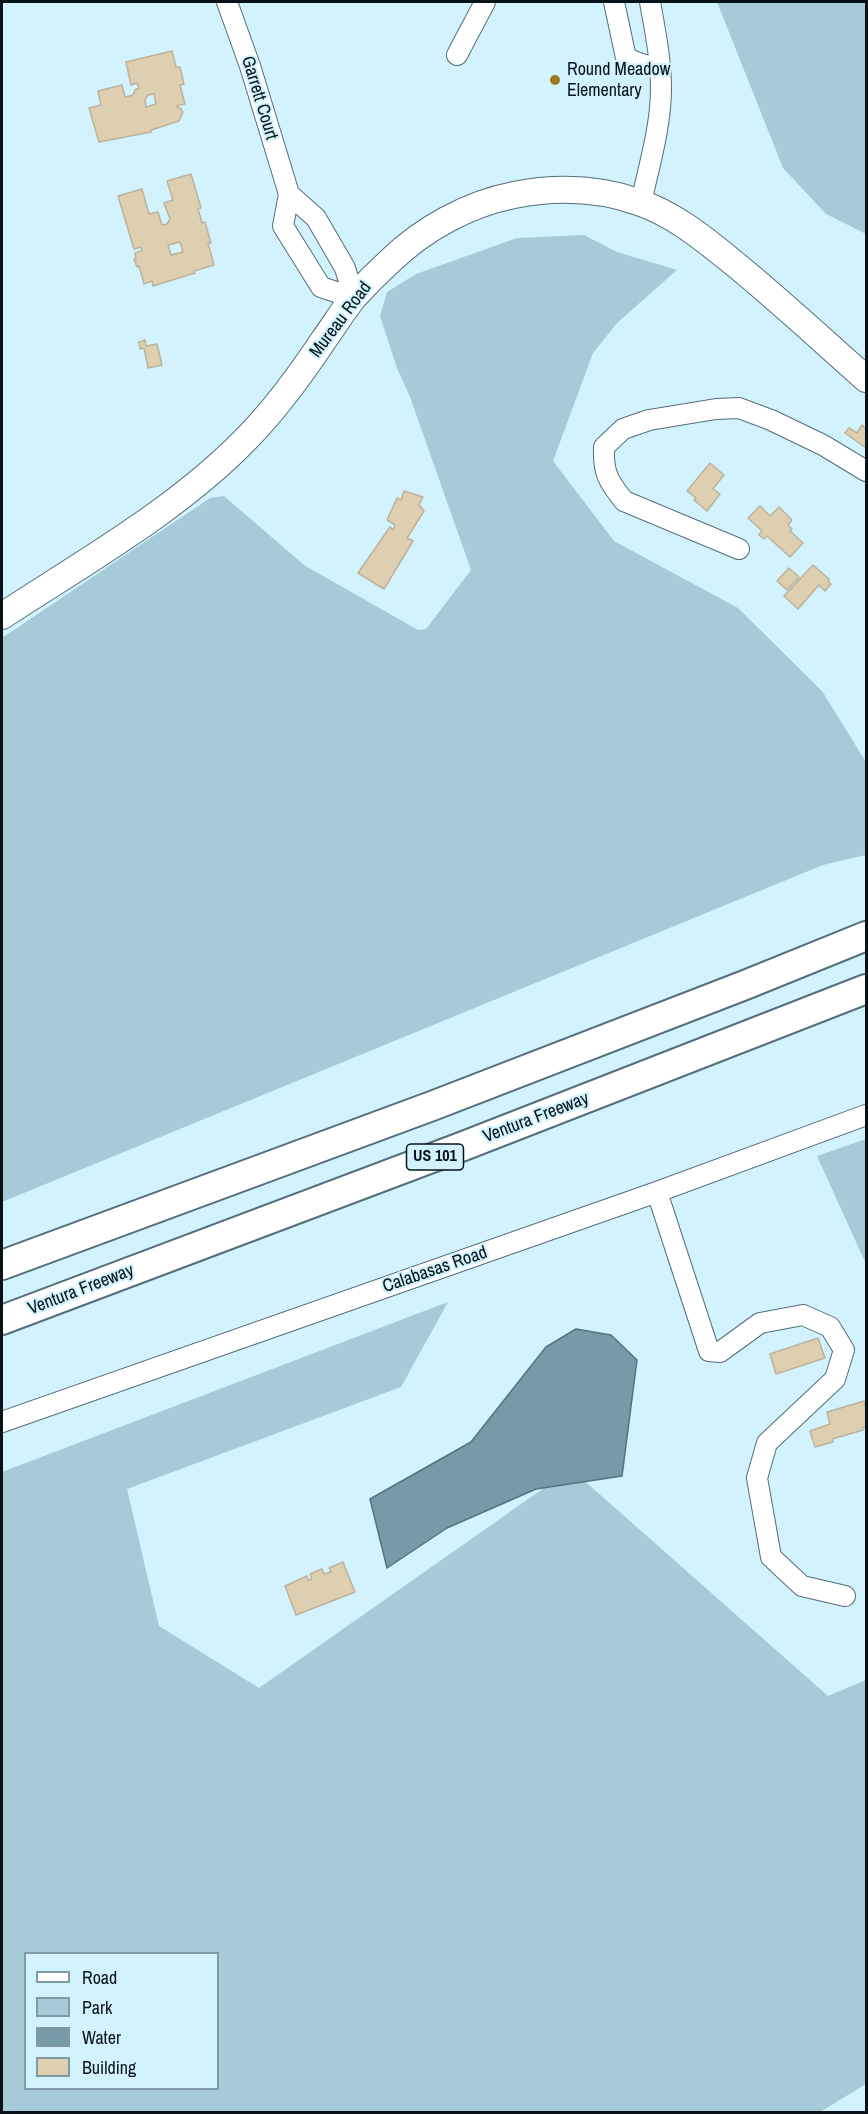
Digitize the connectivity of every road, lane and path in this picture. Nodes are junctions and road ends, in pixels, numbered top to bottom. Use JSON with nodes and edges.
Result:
{"nodes":[{"id":1,"x":227,"y":2,"type":"edge"},
{"id":2,"x":485,"y":2,"type":"edge"},
{"id":3,"x":614,"y":2,"type":"edge"},
{"id":4,"x":650,"y":2,"type":"edge"},
{"id":5,"x":457,"y":55,"type":"dead end"},
{"id":6,"x":660,"y":68,"type":"junction"},
{"id":7,"x":289,"y":194,"type":"junction"},
{"id":8,"x":641,"y":202,"type":"junction"},
{"id":9,"x":354,"y":298,"type":"junction"},
{"id":10,"x":867,"y":379,"type":"edge"},
{"id":11,"x":867,"y":471,"type":"edge"},
{"id":12,"x":740,"y":549,"type":"dead end"},
{"id":13,"x":2,"y":616,"type":"edge"},
{"id":14,"x":867,"y":936,"type":"edge"},
{"id":15,"x":867,"y":989,"type":"edge"},
{"id":16,"x":867,"y":1115,"type":"edge"},
{"id":17,"x":657,"y":1192,"type":"junction"},
{"id":18,"x":2,"y":1265,"type":"edge"},
{"id":19,"x":2,"y":1320,"type":"edge"},
{"id":20,"x":2,"y":1422,"type":"edge"},
{"id":21,"x":845,"y":1596,"type":"dead end"}],
"edges":[{"from":1,"to":7,"type":"street","name":"Garrett Court"},
{"from":2,"to":5,"type":"street"},
{"from":3,"to":6,"type":"street"},
{"from":4,"to":6,"type":"street"},
{"from":6,"to":8,"type":"street"},
{"from":7,"to":9,"type":"street"},
{"from":7,"to":9,"type":"street","name":"Garrett Court"},
{"from":8,"to":9,"type":"main road","name":"Mureau Road"},
{"from":8,"to":10,"type":"main road","name":"Mureau Road"},
{"from":9,"to":13,"type":"main road","name":"Mureau Road"},
{"from":11,"to":12,"type":"street"},
{"from":14,"to":18,"type":"highway"},
{"from":15,"to":19,"type":"highway","name":"Ventura Freeway","number":"US 101"},
{"from":16,"to":17,"type":"street","name":"Calabasas Road"},
{"from":17,"to":20,"type":"street","name":"Calabasas Road"},
{"from":17,"to":21,"type":"street"}]}
